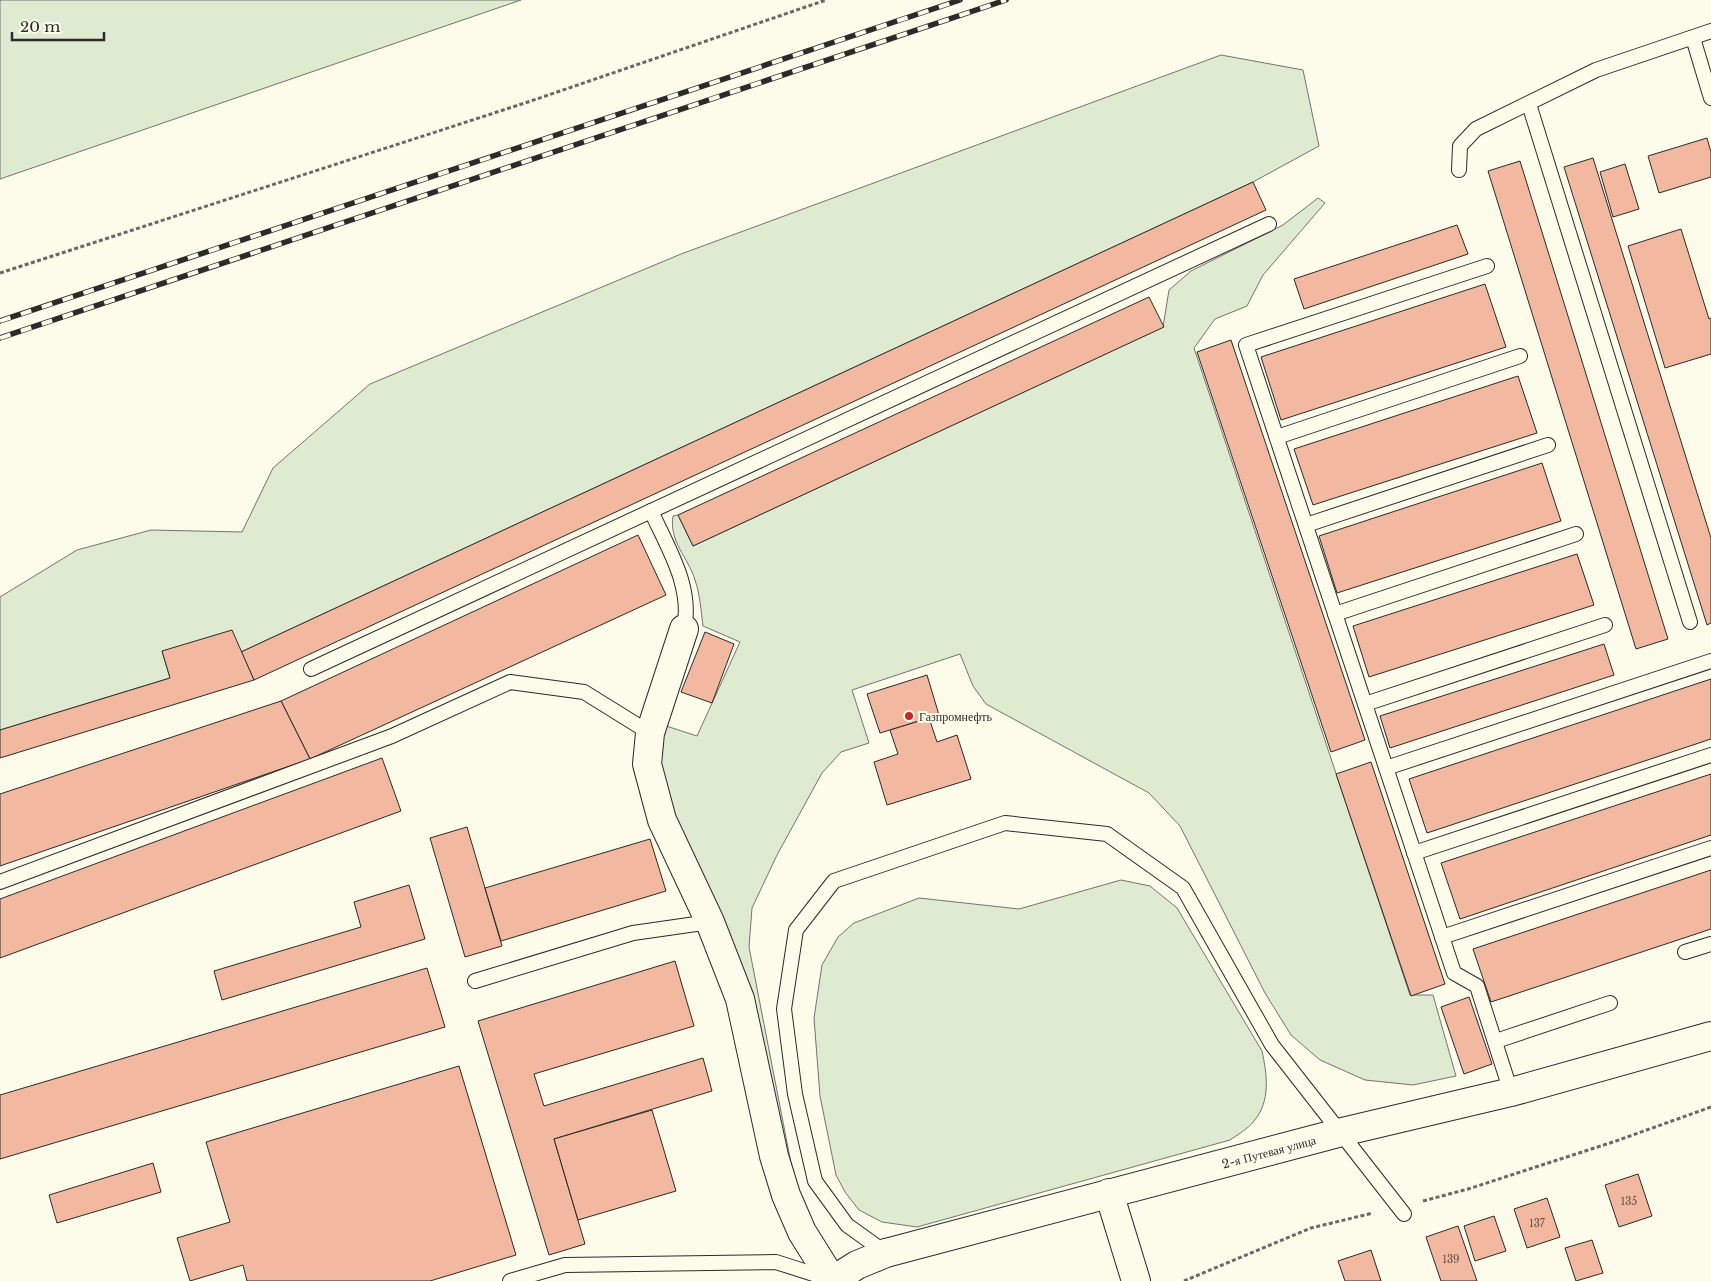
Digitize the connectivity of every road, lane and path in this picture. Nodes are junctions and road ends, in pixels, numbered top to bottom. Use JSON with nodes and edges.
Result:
{"nodes":[{"id":1,"x":826,"y":0,"type":"edge"},
{"id":2,"x":1711,"y":31,"type":"edge"},
{"id":3,"x":1692,"y":38,"type":"junction"},
{"id":4,"x":1711,"y":98,"type":"edge"},
{"id":5,"x":1529,"y":104,"type":"junction"},
{"id":6,"x":1460,"y":170,"type":"dead end"},
{"id":7,"x":1269,"y":224,"type":"dead end"},
{"id":8,"x":1487,"y":266,"type":"dead end"},
{"id":9,"x":0,"y":273,"type":"edge"},
{"id":10,"x":1520,"y":356,"type":"dead end"},
{"id":11,"x":1276,"y":437,"type":"junction"},
{"id":12,"x":1548,"y":445,"type":"dead end"},
{"id":13,"x":651,"y":511,"type":"junction"},
{"id":14,"x":1306,"y":525,"type":"junction"},
{"id":15,"x":1576,"y":534,"type":"dead end"},
{"id":16,"x":1335,"y":614,"type":"junction"},
{"id":17,"x":1690,"y":622,"type":"dead end"},
{"id":18,"x":1605,"y":625,"type":"dead end"},
{"id":19,"x":684,"y":629,"type":"joint"},
{"id":20,"x":1711,"y":661,"type":"edge"},
{"id":21,"x":311,"y":669,"type":"dead end"},
{"id":22,"x":1365,"y":704,"type":"junction"},
{"id":23,"x":650,"y":733,"type":"junction"},
{"id":24,"x":1711,"y":755,"type":"edge"},
{"id":25,"x":1386,"y":768,"type":"junction"},
{"id":26,"x":1711,"y":848,"type":"edge"},
{"id":27,"x":1414,"y":853,"type":"junction"},
{"id":28,"x":0,"y":882,"type":"edge"},
{"id":29,"x":710,"y":922,"type":"junction"},
{"id":30,"x":1442,"y":937,"type":"junction"},
{"id":31,"x":1711,"y":944,"type":"edge"},
{"id":32,"x":1685,"y":952,"type":"dead end"},
{"id":33,"x":475,"y":981,"type":"dead end"},
{"id":34,"x":1610,"y":1003,"type":"dead end"},
{"id":35,"x":1711,"y":1036,"type":"edge"},
{"id":36,"x":1496,"y":1041,"type":"junction"},
{"id":37,"x":1511,"y":1092,"type":"junction"},
{"id":38,"x":1711,"y":1107,"type":"edge"},
{"id":39,"x":1342,"y":1132,"type":"junction"},
{"id":40,"x":1109,"y":1193,"type":"junction"},
{"id":41,"x":1401,"y":1211,"type":"junction"},
{"id":42,"x":886,"y":1253,"type":"junction"},
{"id":43,"x":510,"y":1281,"type":"edge"},
{"id":44,"x":832,"y":1281,"type":"edge"},
{"id":45,"x":1136,"y":1281,"type":"edge"},
{"id":46,"x":1184,"y":1281,"type":"edge"}],
"edges":[{"from":1,"to":9,"type":"path"},
{"from":2,"to":3,"type":"lane"},
{"from":3,"to":4,"type":"lane"},
{"from":3,"to":5,"type":"lane"},
{"from":5,"to":6,"type":"lane"},
{"from":5,"to":17,"type":"lane"},
{"from":7,"to":13,"type":"lane"},
{"from":8,"to":11,"type":"lane"},
{"from":10,"to":11,"type":"lane"},
{"from":11,"to":14,"type":"lane"},
{"from":12,"to":14,"type":"lane"},
{"from":13,"to":19,"type":"lane"},
{"from":13,"to":21,"type":"lane"},
{"from":14,"to":16,"type":"lane"},
{"from":15,"to":16,"type":"lane"},
{"from":16,"to":22,"type":"lane"},
{"from":18,"to":22,"type":"lane"},
{"from":19,"to":23,"type":"street"},
{"from":20,"to":25,"type":"lane"},
{"from":22,"to":25,"type":"lane"},
{"from":23,"to":28,"type":"lane"},
{"from":23,"to":29,"type":"street"},
{"from":24,"to":27,"type":"lane"},
{"from":25,"to":27,"type":"lane"},
{"from":26,"to":30,"type":"lane"},
{"from":27,"to":30,"type":"lane"},
{"from":29,"to":33,"type":"lane"},
{"from":29,"to":44,"type":"street"},
{"from":30,"to":36,"type":"lane"},
{"from":31,"to":32,"type":"lane"},
{"from":34,"to":36,"type":"lane"},
{"from":35,"to":37,"type":"street","name":"2-я Путевая улица"},
{"from":36,"to":37,"type":"lane"},
{"from":37,"to":39,"type":"street","name":"2-я Путевая улица"},
{"from":38,"to":41,"type":"path"},
{"from":39,"to":40,"type":"street","name":"2-я Путевая улица"},
{"from":39,"to":41,"type":"lane"},
{"from":39,"to":42,"type":"lane"},
{"from":40,"to":42,"type":"street","name":"2-я Путевая улица"},
{"from":40,"to":45,"type":"street"},
{"from":41,"to":46,"type":"path"},
{"from":42,"to":44,"type":"street","name":"2-я Путевая улица"},
{"from":43,"to":44,"type":"lane"}]}
